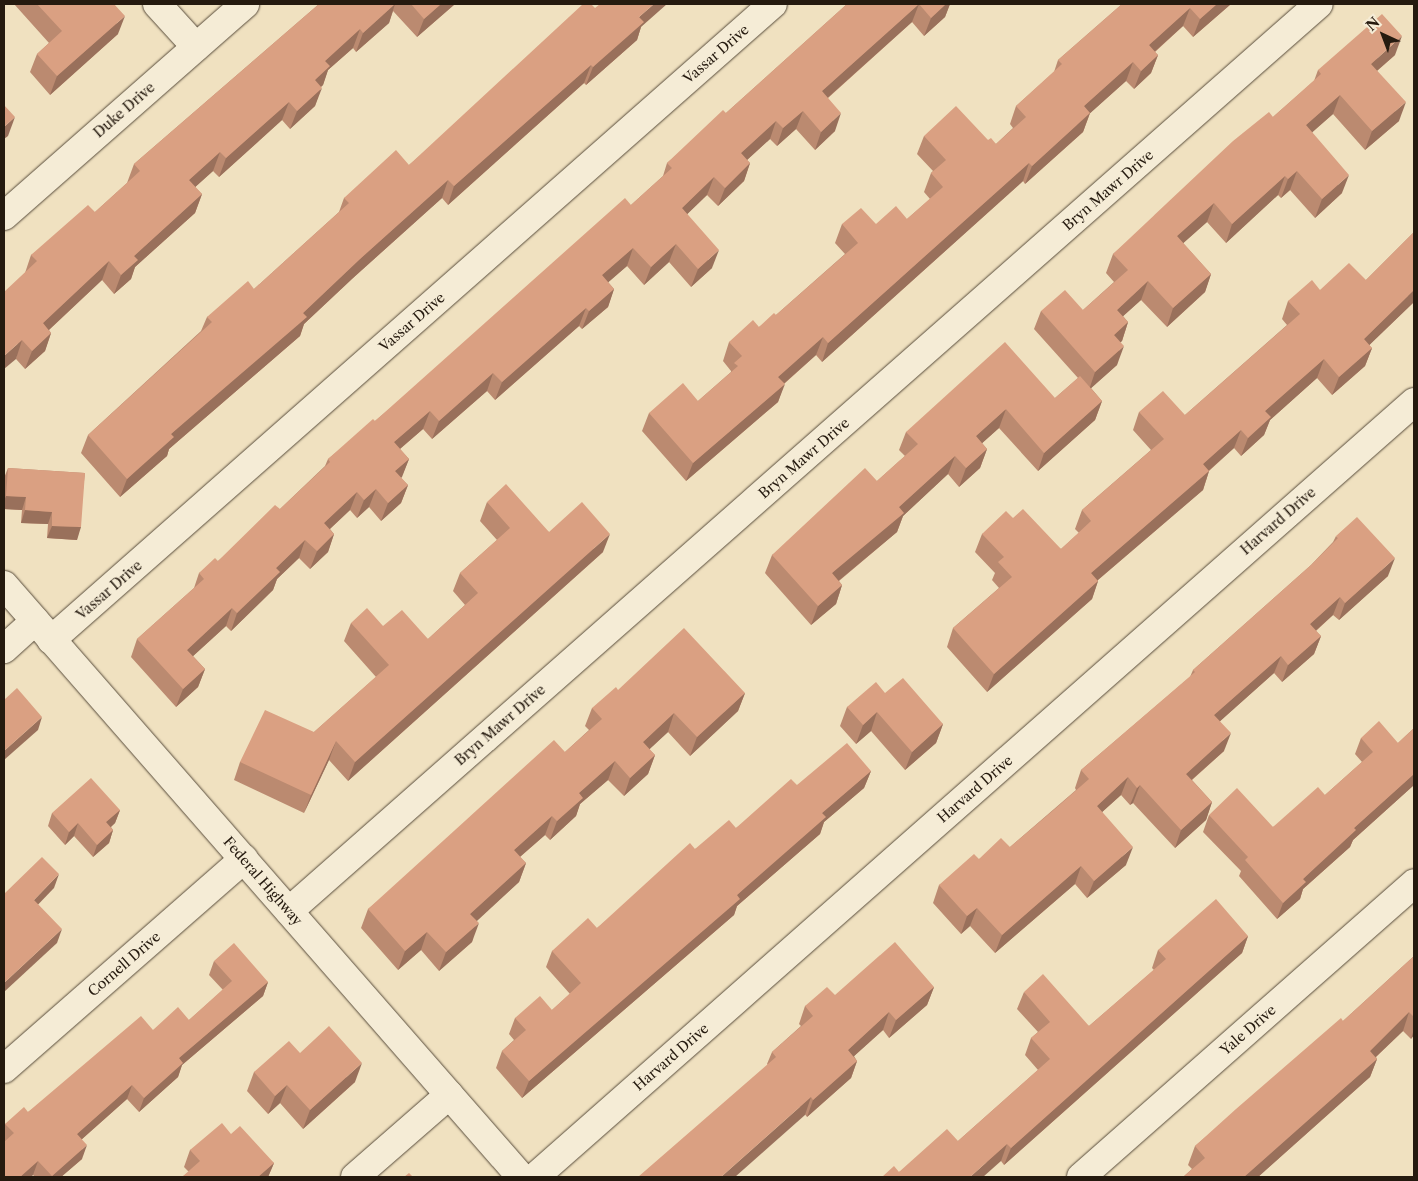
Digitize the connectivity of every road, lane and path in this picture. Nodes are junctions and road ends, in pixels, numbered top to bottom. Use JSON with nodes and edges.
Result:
{"nodes":[{"id":1,"x":157,"y":4,"type":"edge"},
{"id":2,"x":245,"y":4,"type":"edge"},
{"id":3,"x":773,"y":4,"type":"edge"},
{"id":4,"x":1319,"y":4,"type":"edge"},
{"id":5,"x":196,"y":47,"type":"junction"},
{"id":6,"x":4,"y":216,"type":"edge"},
{"id":7,"x":1414,"y":402,"type":"edge"},
{"id":8,"x":4,"y":585,"type":"edge"},
{"id":9,"x":43,"y":631,"type":"junction"},
{"id":10,"x":4,"y":649,"type":"edge"},
{"id":11,"x":244,"y":859,"type":"junction"},
{"id":12,"x":1414,"y":883,"type":"edge"},
{"id":13,"x":289,"y":911,"type":"junction"},
{"id":14,"x":4,"y":1069,"type":"edge"},
{"id":15,"x":449,"y":1095,"type":"junction"},
{"id":16,"x":355,"y":1177,"type":"edge"},
{"id":17,"x":521,"y":1177,"type":"edge"},
{"id":18,"x":535,"y":1177,"type":"edge"},
{"id":19,"x":1081,"y":1177,"type":"edge"}],
"edges":[{"from":1,"to":5,"type":"street"},
{"from":2,"to":5,"type":"street","name":"Duke Drive"},
{"from":3,"to":9,"type":"street","name":"Vassar Drive"},
{"from":4,"to":13,"type":"street","name":"Bryn Mawr Drive"},
{"from":5,"to":6,"type":"street","name":"Duke Drive"},
{"from":7,"to":18,"type":"street","name":"Harvard Drive"},
{"from":8,"to":9,"type":"street","name":"Federal Highway"},
{"from":9,"to":10,"type":"street","name":"Vassar Drive"},
{"from":9,"to":11,"type":"street","name":"Federal Highway"},
{"from":11,"to":13,"type":"street","name":"Federal Highway"},
{"from":11,"to":14,"type":"street","name":"Cornell Drive"},
{"from":12,"to":19,"type":"street","name":"Yale Drive"},
{"from":13,"to":15,"type":"street","name":"Federal Highway"},
{"from":15,"to":16,"type":"street"},
{"from":15,"to":17,"type":"street","name":"Federal Highway"}]}
